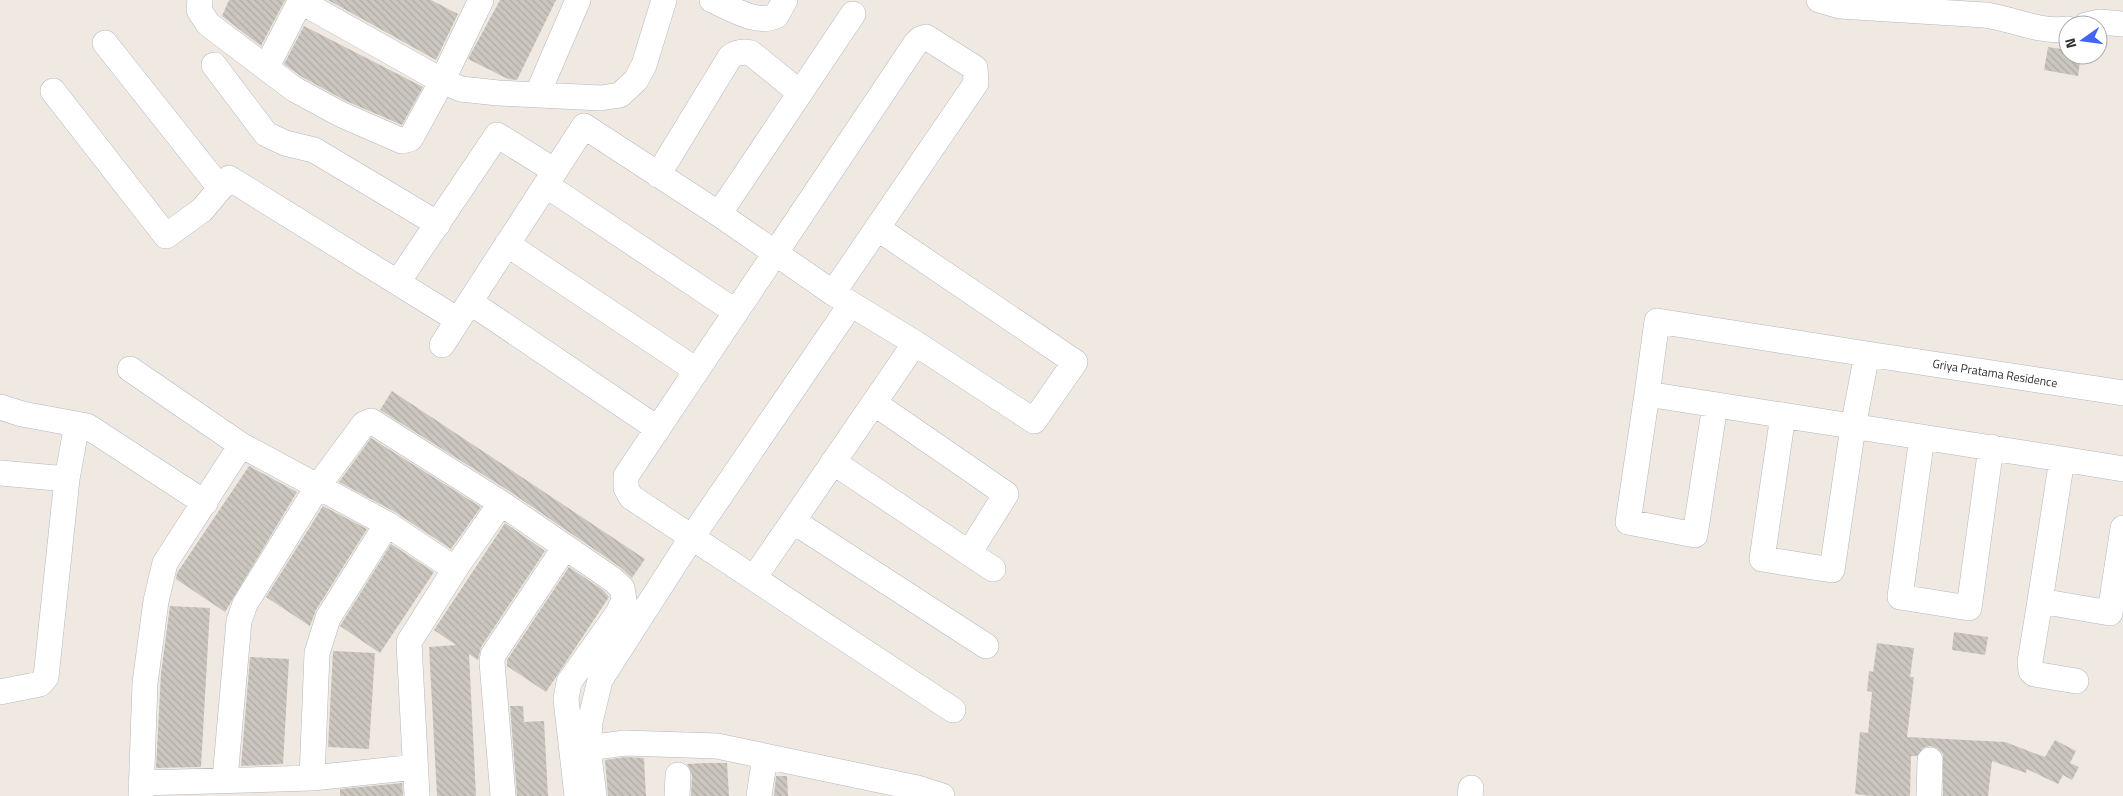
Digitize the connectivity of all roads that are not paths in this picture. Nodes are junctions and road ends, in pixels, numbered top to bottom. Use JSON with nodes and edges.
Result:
{"nodes":[{"id":1,"x":200,"y":0,"type":"edge"},
{"id":2,"x":578,"y":0,"type":"edge"},
{"id":3,"x":664,"y":0,"type":"edge"},
{"id":4,"x":712,"y":0,"type":"edge"},
{"id":5,"x":785,"y":0,"type":"edge"},
{"id":6,"x":1819,"y":0,"type":"edge"},
{"id":7,"x":300,"y":1,"type":"edge"},
{"id":8,"x":478,"y":1,"type":"edge"},
{"id":9,"x":853,"y":14,"type":"dead end"},
{"id":10,"x":2108,"y":23,"type":"edge"},
{"id":11,"x":2123,"y":24,"type":"edge"},
{"id":12,"x":2058,"y":30,"type":"edge"},
{"id":13,"x":105,"y":43,"type":"dead end"},
{"id":14,"x":214,"y":65,"type":"dead end"},
{"id":15,"x":266,"y":68,"type":"junction"},
{"id":16,"x":442,"y":81,"type":"junction"},
{"id":17,"x":53,"y":91,"type":"dead end"},
{"id":18,"x":800,"y":93,"type":"junction"},
{"id":19,"x":537,"y":95,"type":"junction"},
{"id":20,"x":658,"y":175,"type":"junction"},
{"id":21,"x":550,"y":178,"type":"junction"},
{"id":22,"x":220,"y":188,"type":"junction"},
{"id":23,"x":719,"y":214,"type":"junction"},
{"id":24,"x":438,"y":224,"type":"junction"},
{"id":25,"x":877,"y":228,"type":"junction"},
{"id":26,"x":507,"y":244,"type":"junction"},
{"id":27,"x":775,"y":253,"type":"junction"},
{"id":28,"x":398,"y":282,"type":"junction"},
{"id":29,"x":842,"y":299,"type":"junction"},
{"id":30,"x":464,"y":311,"type":"junction"},
{"id":31,"x":736,"y":312,"type":"junction"},
{"id":32,"x":915,"y":343,"type":"junction"},
{"id":33,"x":442,"y":344,"type":"dead end"},
{"id":34,"x":1867,"y":354,"type":"junction"},
{"id":35,"x":130,"y":369,"type":"dead end"},
{"id":36,"x":696,"y":370,"type":"junction"},
{"id":37,"x":2123,"y":393,"type":"edge"},
{"id":38,"x":1647,"y":394,"type":"junction"},
{"id":39,"x":874,"y":403,"type":"junction"},
{"id":40,"x":1714,"y":405,"type":"junction"},
{"id":41,"x":0,"y":407,"type":"edge"},
{"id":42,"x":1782,"y":415,"type":"junction"},
{"id":43,"x":77,"y":424,"type":"junction"},
{"id":44,"x":1853,"y":427,"type":"junction"},
{"id":45,"x":658,"y":429,"type":"junction"},
{"id":46,"x":1922,"y":437,"type":"junction"},
{"id":47,"x":241,"y":445,"type":"junction"},
{"id":48,"x":1991,"y":447,"type":"junction"},
{"id":49,"x":2062,"y":459,"type":"junction"},
{"id":50,"x":833,"y":462,"type":"junction"},
{"id":51,"x":2123,"y":469,"type":"edge"},
{"id":52,"x":0,"y":473,"type":"edge"},
{"id":53,"x":67,"y":480,"type":"junction"},
{"id":54,"x":318,"y":486,"type":"junction"},
{"id":55,"x":205,"y":503,"type":"junction"},
{"id":56,"x":501,"y":503,"type":"junction"},
{"id":57,"x":793,"y":521,"type":"junction"},
{"id":58,"x":387,"y":524,"type":"junction"},
{"id":59,"x":2123,"y":528,"type":"edge"},
{"id":60,"x":692,"y":537,"type":"junction"},
{"id":61,"x":565,"y":547,"type":"junction"},
{"id":62,"x":969,"y":553,"type":"junction"},
{"id":63,"x":455,"y":569,"type":"junction"},
{"id":64,"x":993,"y":569,"type":"dead end"},
{"id":65,"x":754,"y":578,"type":"junction"},
{"id":66,"x":2040,"y":602,"type":"junction"},
{"id":67,"x":2117,"y":614,"type":"edge"},
{"id":68,"x":986,"y":646,"type":"dead end"},
{"id":69,"x":2076,"y":681,"type":"dead end"},
{"id":70,"x":0,"y":692,"type":"edge"},
{"id":71,"x":953,"y":710,"type":"dead end"},
{"id":72,"x":588,"y":748,"type":"junction"},
{"id":73,"x":765,"y":756,"type":"junction"},
{"id":74,"x":1930,"y":760,"type":"dead end"},
{"id":75,"x":416,"y":767,"type":"junction"},
{"id":76,"x":312,"y":778,"type":"junction"},
{"id":77,"x":225,"y":779,"type":"junction"},
{"id":78,"x":141,"y":789,"type":"edge"},
{"id":79,"x":417,"y":796,"type":"edge"},
{"id":80,"x":503,"y":796,"type":"edge"},
{"id":81,"x":576,"y":796,"type":"edge"},
{"id":82,"x":594,"y":796,"type":"edge"},
{"id":83,"x":759,"y":796,"type":"edge"},
{"id":84,"x":942,"y":796,"type":"edge"},
{"id":85,"x":1929,"y":796,"type":"edge"}],
"edges":[{"from":1,"to":15,"type":"street"},
{"from":2,"to":19,"type":"street"},
{"from":3,"to":19,"type":"street"},
{"from":4,"to":5,"type":"street"},
{"from":6,"to":12,"type":"street"},
{"from":7,"to":15,"type":"street"},
{"from":7,"to":16,"type":"street"},
{"from":8,"to":16,"type":"street"},
{"from":9,"to":18,"type":"street"},
{"from":10,"to":11,"type":"street"},
{"from":13,"to":22,"type":"street"},
{"from":14,"to":24,"type":"street"},
{"from":15,"to":16,"type":"street"},
{"from":16,"to":19,"type":"street"},
{"from":17,"to":22,"type":"street"},
{"from":18,"to":20,"type":"street"},
{"from":18,"to":23,"type":"street"},
{"from":20,"to":21,"type":"street"},
{"from":20,"to":23,"type":"street"},
{"from":21,"to":24,"type":"street"},
{"from":21,"to":26,"type":"street"},
{"from":21,"to":31,"type":"street"},
{"from":22,"to":28,"type":"street"},
{"from":23,"to":27,"type":"street"},
{"from":24,"to":28,"type":"street"},
{"from":25,"to":27,"type":"street"},
{"from":25,"to":29,"type":"street"},
{"from":25,"to":32,"type":"street"},
{"from":26,"to":30,"type":"street"},
{"from":26,"to":36,"type":"street"},
{"from":27,"to":29,"type":"street"},
{"from":27,"to":31,"type":"street"},
{"from":28,"to":30,"type":"street"},
{"from":29,"to":32,"type":"street"},
{"from":29,"to":60,"type":"street"},
{"from":30,"to":33,"type":"street"},
{"from":30,"to":45,"type":"street"},
{"from":31,"to":36,"type":"street"},
{"from":32,"to":39,"type":"street"},
{"from":34,"to":37,"type":"street","name":"Griya Pratama Residence"},
{"from":34,"to":38,"type":"street","name":"Griya Pratama Residence"},
{"from":34,"to":44,"type":"street"},
{"from":35,"to":47,"type":"street"},
{"from":36,"to":45,"type":"street"},
{"from":38,"to":40,"type":"street"},
{"from":38,"to":40,"type":"street"},
{"from":39,"to":50,"type":"street"},
{"from":39,"to":62,"type":"street"},
{"from":40,"to":42,"type":"street"},
{"from":41,"to":43,"type":"street"},
{"from":42,"to":44,"type":"street"},
{"from":42,"to":44,"type":"street"},
{"from":43,"to":53,"type":"street"},
{"from":43,"to":55,"type":"street"},
{"from":44,"to":46,"type":"street"},
{"from":45,"to":60,"type":"street"},
{"from":46,"to":48,"type":"street"},
{"from":46,"to":48,"type":"street"},
{"from":47,"to":54,"type":"street"},
{"from":47,"to":55,"type":"street"},
{"from":48,"to":49,"type":"street"},
{"from":49,"to":51,"type":"street"},
{"from":49,"to":66,"type":"street"},
{"from":50,"to":57,"type":"street"},
{"from":50,"to":62,"type":"street"},
{"from":52,"to":53,"type":"street"},
{"from":53,"to":70,"type":"street"},
{"from":54,"to":56,"type":"street"},
{"from":54,"to":58,"type":"street"},
{"from":54,"to":77,"type":"street"},
{"from":55,"to":78,"type":"street"},
{"from":56,"to":61,"type":"street"},
{"from":56,"to":63,"type":"street"},
{"from":57,"to":65,"type":"street"},
{"from":57,"to":68,"type":"street"},
{"from":58,"to":63,"type":"street"},
{"from":58,"to":76,"type":"street"},
{"from":59,"to":67,"type":"street"},
{"from":60,"to":65,"type":"street"},
{"from":60,"to":72,"type":"street"},
{"from":61,"to":80,"type":"street"},
{"from":61,"to":81,"type":"street"},
{"from":62,"to":64,"type":"street"},
{"from":63,"to":75,"type":"street"},
{"from":65,"to":71,"type":"street"},
{"from":66,"to":67,"type":"street"},
{"from":66,"to":69,"type":"street"},
{"from":72,"to":73,"type":"street"},
{"from":72,"to":82,"type":"street"},
{"from":73,"to":83,"type":"street"},
{"from":73,"to":84,"type":"street"},
{"from":74,"to":85,"type":"street"},
{"from":75,"to":76,"type":"street"},
{"from":75,"to":79,"type":"street"},
{"from":76,"to":77,"type":"street"},
{"from":77,"to":78,"type":"street"}]}
